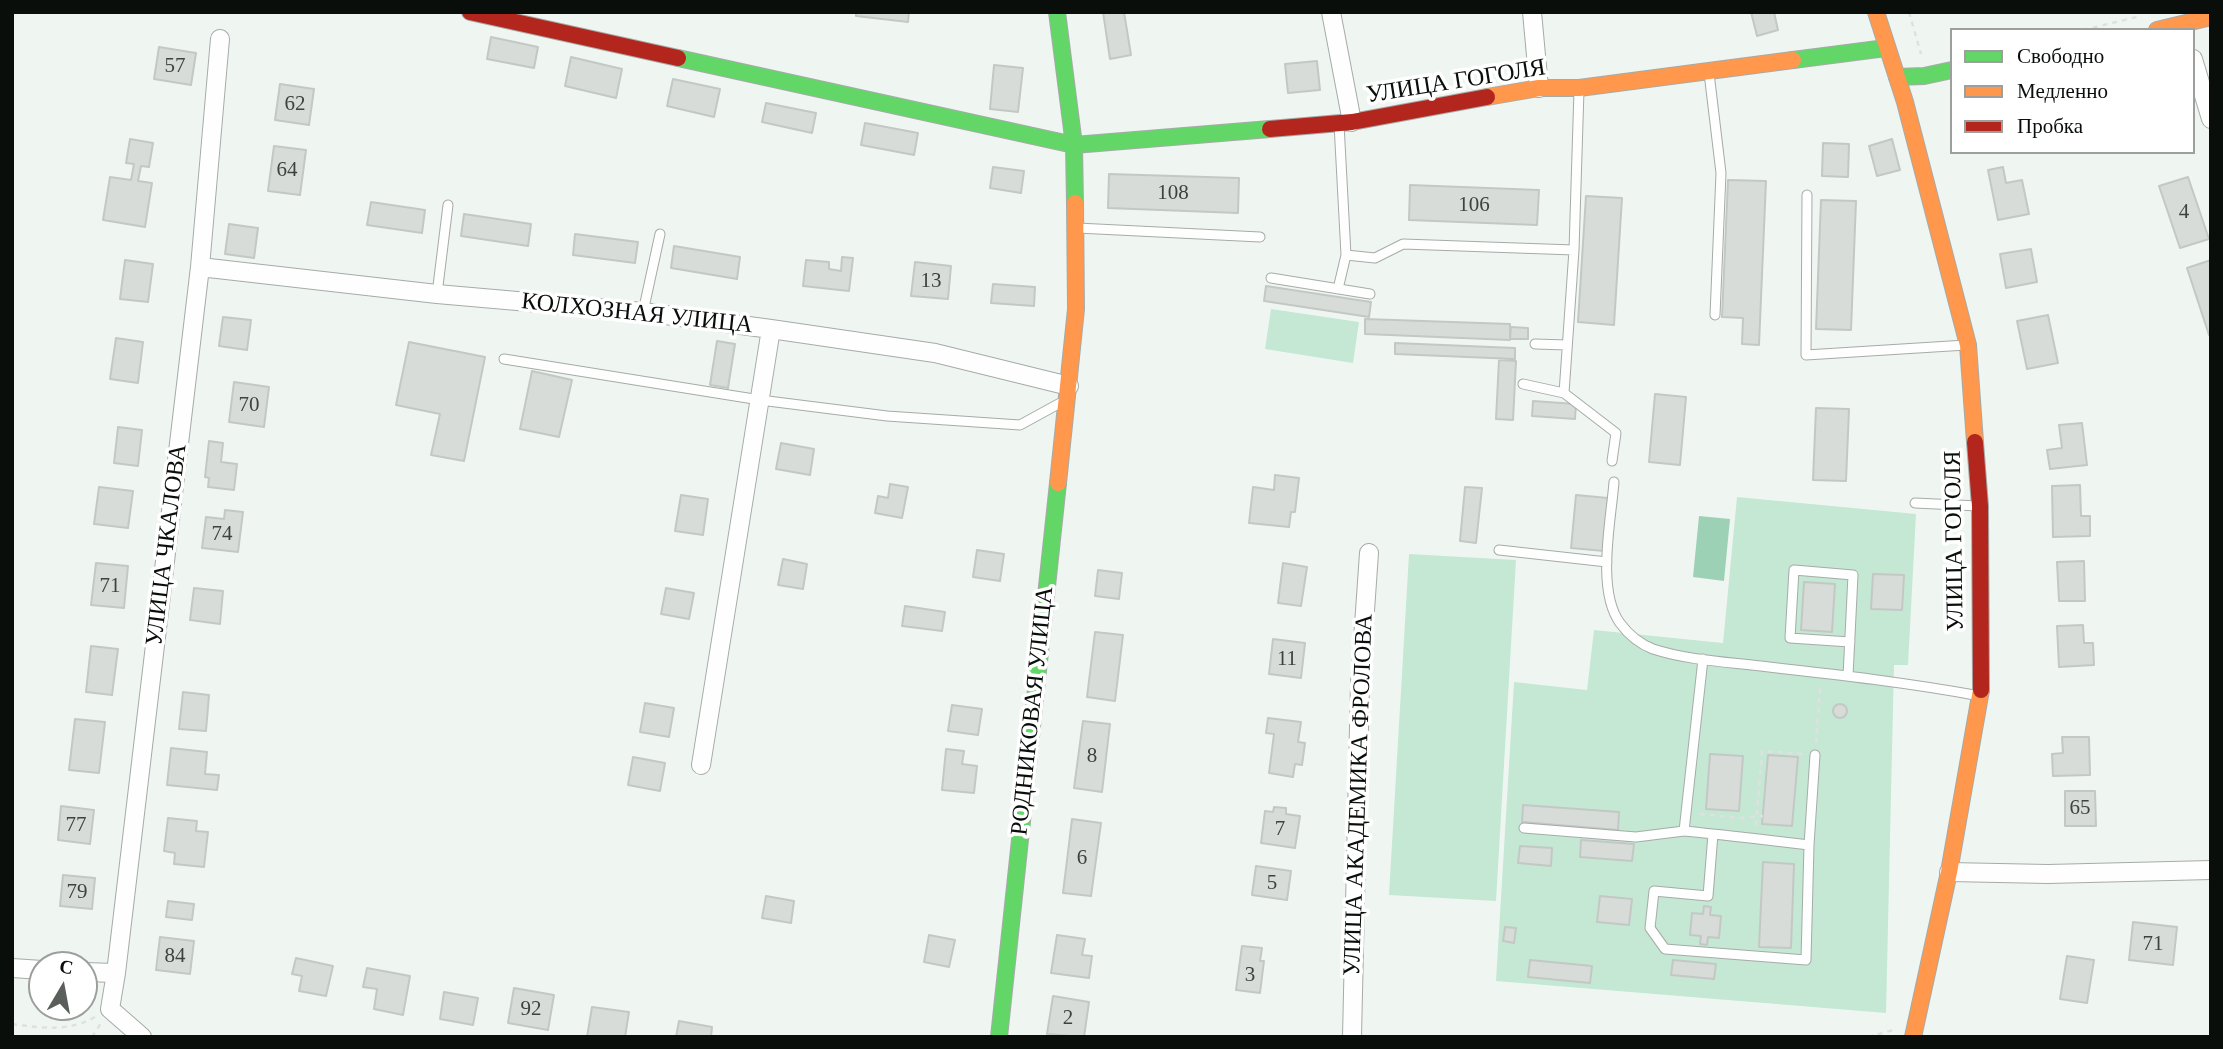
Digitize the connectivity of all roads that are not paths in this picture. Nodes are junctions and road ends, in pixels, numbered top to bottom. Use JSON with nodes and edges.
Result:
{"nodes":[{"id":1,"x":470,"y":12,"type":"edge"},
{"id":2,"x":1057,"y":12,"type":"edge"},
{"id":3,"x":1331,"y":12,"type":"edge"},
{"id":4,"x":1532,"y":12,"type":"edge"},
{"id":5,"x":1876,"y":12,"type":"edge"},
{"id":6,"x":2211,"y":17,"type":"edge"},
{"id":7,"x":2182,"y":22,"type":"edge"},
{"id":8,"x":2163,"y":28,"type":"edge"},
{"id":9,"x":220,"y":39,"type":"dead end"},
{"id":10,"x":1886,"y":48,"type":"junction"},
{"id":11,"x":2195,"y":66,"type":"edge"},
{"id":12,"x":1950,"y":70,"type":"edge"},
{"id":13,"x":1709,"y":71,"type":"junction"},
{"id":14,"x":1897,"y":78,"type":"junction"},
{"id":15,"x":1539,"y":88,"type":"junction"},
{"id":16,"x":1579,"y":88,"type":"junction"},
{"id":17,"x":2211,"y":119,"type":"edge"},
{"id":18,"x":1345,"y":122,"type":"junction"},
{"id":19,"x":1074,"y":145,"type":"junction"},
{"id":20,"x":1807,"y":195,"type":"dead end"},
{"id":21,"x":448,"y":205,"type":"dead end"},
{"id":22,"x":1076,"y":228,"type":"junction"},
{"id":23,"x":660,"y":234,"type":"dead end"},
{"id":24,"x":1260,"y":237,"type":"dead end"},
{"id":25,"x":1574,"y":250,"type":"junction"},
{"id":26,"x":1346,"y":254,"type":"junction"},
{"id":27,"x":200,"y":267,"type":"junction"},
{"id":28,"x":1271,"y":278,"type":"dead end"},
{"id":29,"x":1338,"y":289,"type":"junction"},
{"id":30,"x":437,"y":294,"type":"junction"},
{"id":31,"x":1370,"y":294,"type":"dead end"},
{"id":32,"x":643,"y":312,"type":"junction"},
{"id":33,"x":1715,"y":315,"type":"dead end"},
{"id":34,"x":771,"y":329,"type":"junction"},
{"id":35,"x":1535,"y":344,"type":"dead end"},
{"id":36,"x":1567,"y":345,"type":"junction"},
{"id":37,"x":1968,"y":345,"type":"junction"},
{"id":38,"x":504,"y":359,"type":"dead end"},
{"id":39,"x":1523,"y":384,"type":"dead end"},
{"id":40,"x":1068,"y":393,"type":"junction"},
{"id":41,"x":1564,"y":393,"type":"junction"},
{"id":42,"x":760,"y":400,"type":"junction"},
{"id":43,"x":1612,"y":461,"type":"dead end"},
{"id":44,"x":1614,"y":482,"type":"dead end"},
{"id":45,"x":1915,"y":503,"type":"dead end"},
{"id":46,"x":1980,"y":506,"type":"junction"},
{"id":47,"x":1499,"y":550,"type":"dead end"},
{"id":48,"x":1369,"y":553,"type":"dead end"},
{"id":49,"x":1607,"y":562,"type":"junction"},
{"id":50,"x":1850,"y":642,"type":"junction"},
{"id":51,"x":1703,"y":659,"type":"junction"},
{"id":52,"x":1848,"y":676,"type":"junction"},
{"id":53,"x":1981,"y":696,"type":"junction"},
{"id":54,"x":1815,"y":755,"type":"road end"},
{"id":55,"x":701,"y":765,"type":"dead end"},
{"id":56,"x":1524,"y":828,"type":"dead end"},
{"id":57,"x":1684,"y":831,"type":"junction"},
{"id":58,"x":1713,"y":834,"type":"junction"},
{"id":59,"x":1809,"y":845,"type":"junction"},
{"id":60,"x":2211,"y":870,"type":"edge"},
{"id":61,"x":1950,"y":872,"type":"junction"},
{"id":62,"x":98,"y":972,"type":"edge"},
{"id":63,"x":116,"y":972,"type":"junction"},
{"id":64,"x":142,"y":1037,"type":"edge"},
{"id":65,"x":999,"y":1037,"type":"edge"},
{"id":66,"x":1352,"y":1037,"type":"edge"},
{"id":67,"x":1913,"y":1037,"type":"edge"}],
"edges":[{"from":1,"to":19,"type":"street"},
{"from":2,"to":19,"type":"street"},
{"from":3,"to":18,"type":"street"},
{"from":4,"to":15,"type":"street"},
{"from":5,"to":10,"type":"street","name":"УЛИЦА ГОГОЛЯ"},
{"from":6,"to":7,"type":"street"},
{"from":7,"to":8,"type":"street"},
{"from":9,"to":27,"type":"street","name":"УЛИЦА ЧКАЛОВА"},
{"from":10,"to":13,"type":"street","name":"УЛИЦА ГОГОЛЯ"},
{"from":10,"to":14,"type":"street","name":"УЛИЦА ГОГОЛЯ"},
{"from":11,"to":17,"type":"street"},
{"from":12,"to":14,"type":"street"},
{"from":13,"to":16,"type":"street","name":"УЛИЦА ГОГОЛЯ"},
{"from":13,"to":33,"type":"lane"},
{"from":14,"to":37,"type":"street","name":"УЛИЦА ГОГОЛЯ"},
{"from":15,"to":16,"type":"street","name":"УЛИЦА ГОГОЛЯ"},
{"from":15,"to":18,"type":"street","name":"УЛИЦА ГОГОЛЯ"},
{"from":16,"to":25,"type":"lane"},
{"from":18,"to":19,"type":"street","name":"УЛИЦА ГОГОЛЯ"},
{"from":18,"to":26,"type":"lane"},
{"from":19,"to":22,"type":"street","name":"РОДНИКОВАЯ УЛИЦА"},
{"from":20,"to":37,"type":"lane"},
{"from":21,"to":30,"type":"lane"},
{"from":22,"to":24,"type":"lane"},
{"from":22,"to":40,"type":"street","name":"РОДНИКОВАЯ УЛИЦА"},
{"from":23,"to":32,"type":"lane"},
{"from":25,"to":26,"type":"lane"},
{"from":25,"to":36,"type":"lane"},
{"from":26,"to":29,"type":"lane"},
{"from":27,"to":30,"type":"street","name":"КОЛХОЗНАЯ УЛИЦА"},
{"from":27,"to":63,"type":"street","name":"УЛИЦА ЧКАЛОВА"},
{"from":28,"to":29,"type":"lane"},
{"from":29,"to":31,"type":"lane"},
{"from":30,"to":32,"type":"street","name":"КОЛХОЗНАЯ УЛИЦА"},
{"from":32,"to":34,"type":"street","name":"КОЛХОЗНАЯ УЛИЦА"},
{"from":34,"to":40,"type":"street","name":"КОЛХОЗНАЯ УЛИЦА"},
{"from":34,"to":42,"type":"street"},
{"from":35,"to":36,"type":"lane"},
{"from":36,"to":41,"type":"lane"},
{"from":37,"to":46,"type":"street","name":"УЛИЦА ГОГОЛЯ"},
{"from":38,"to":42,"type":"lane"},
{"from":39,"to":41,"type":"lane"},
{"from":40,"to":42,"type":"lane"},
{"from":40,"to":65,"type":"street","name":"РОДНИКОВАЯ УЛИЦА"},
{"from":41,"to":43,"type":"lane"},
{"from":42,"to":55,"type":"street"},
{"from":44,"to":49,"type":"lane"},
{"from":45,"to":46,"type":"lane"},
{"from":46,"to":53,"type":"street","name":"УЛИЦА ГОГОЛЯ"},
{"from":47,"to":49,"type":"lane"},
{"from":48,"to":66,"type":"street","name":"УЛИЦА АКАДЕМИКА ФРОЛОВА"},
{"from":49,"to":51,"type":"lane"},
{"from":50,"to":50,"type":"lane"},
{"from":50,"to":52,"type":"lane"},
{"from":51,"to":52,"type":"lane"},
{"from":51,"to":57,"type":"lane"},
{"from":52,"to":53,"type":"lane"},
{"from":53,"to":61,"type":"street","name":"УЛИЦА ГОГОЛЯ"},
{"from":54,"to":59,"type":"lane"},
{"from":56,"to":57,"type":"lane"},
{"from":57,"to":58,"type":"lane"},
{"from":58,"to":59,"type":"lane"},
{"from":58,"to":59,"type":"lane"},
{"from":60,"to":61,"type":"street"},
{"from":61,"to":67,"type":"street","name":"УЛИЦА ГОГОЛЯ"},
{"from":62,"to":63,"type":"street"},
{"from":63,"to":64,"type":"street","name":"УЛИЦА ЧКАЛОВА"}]}
